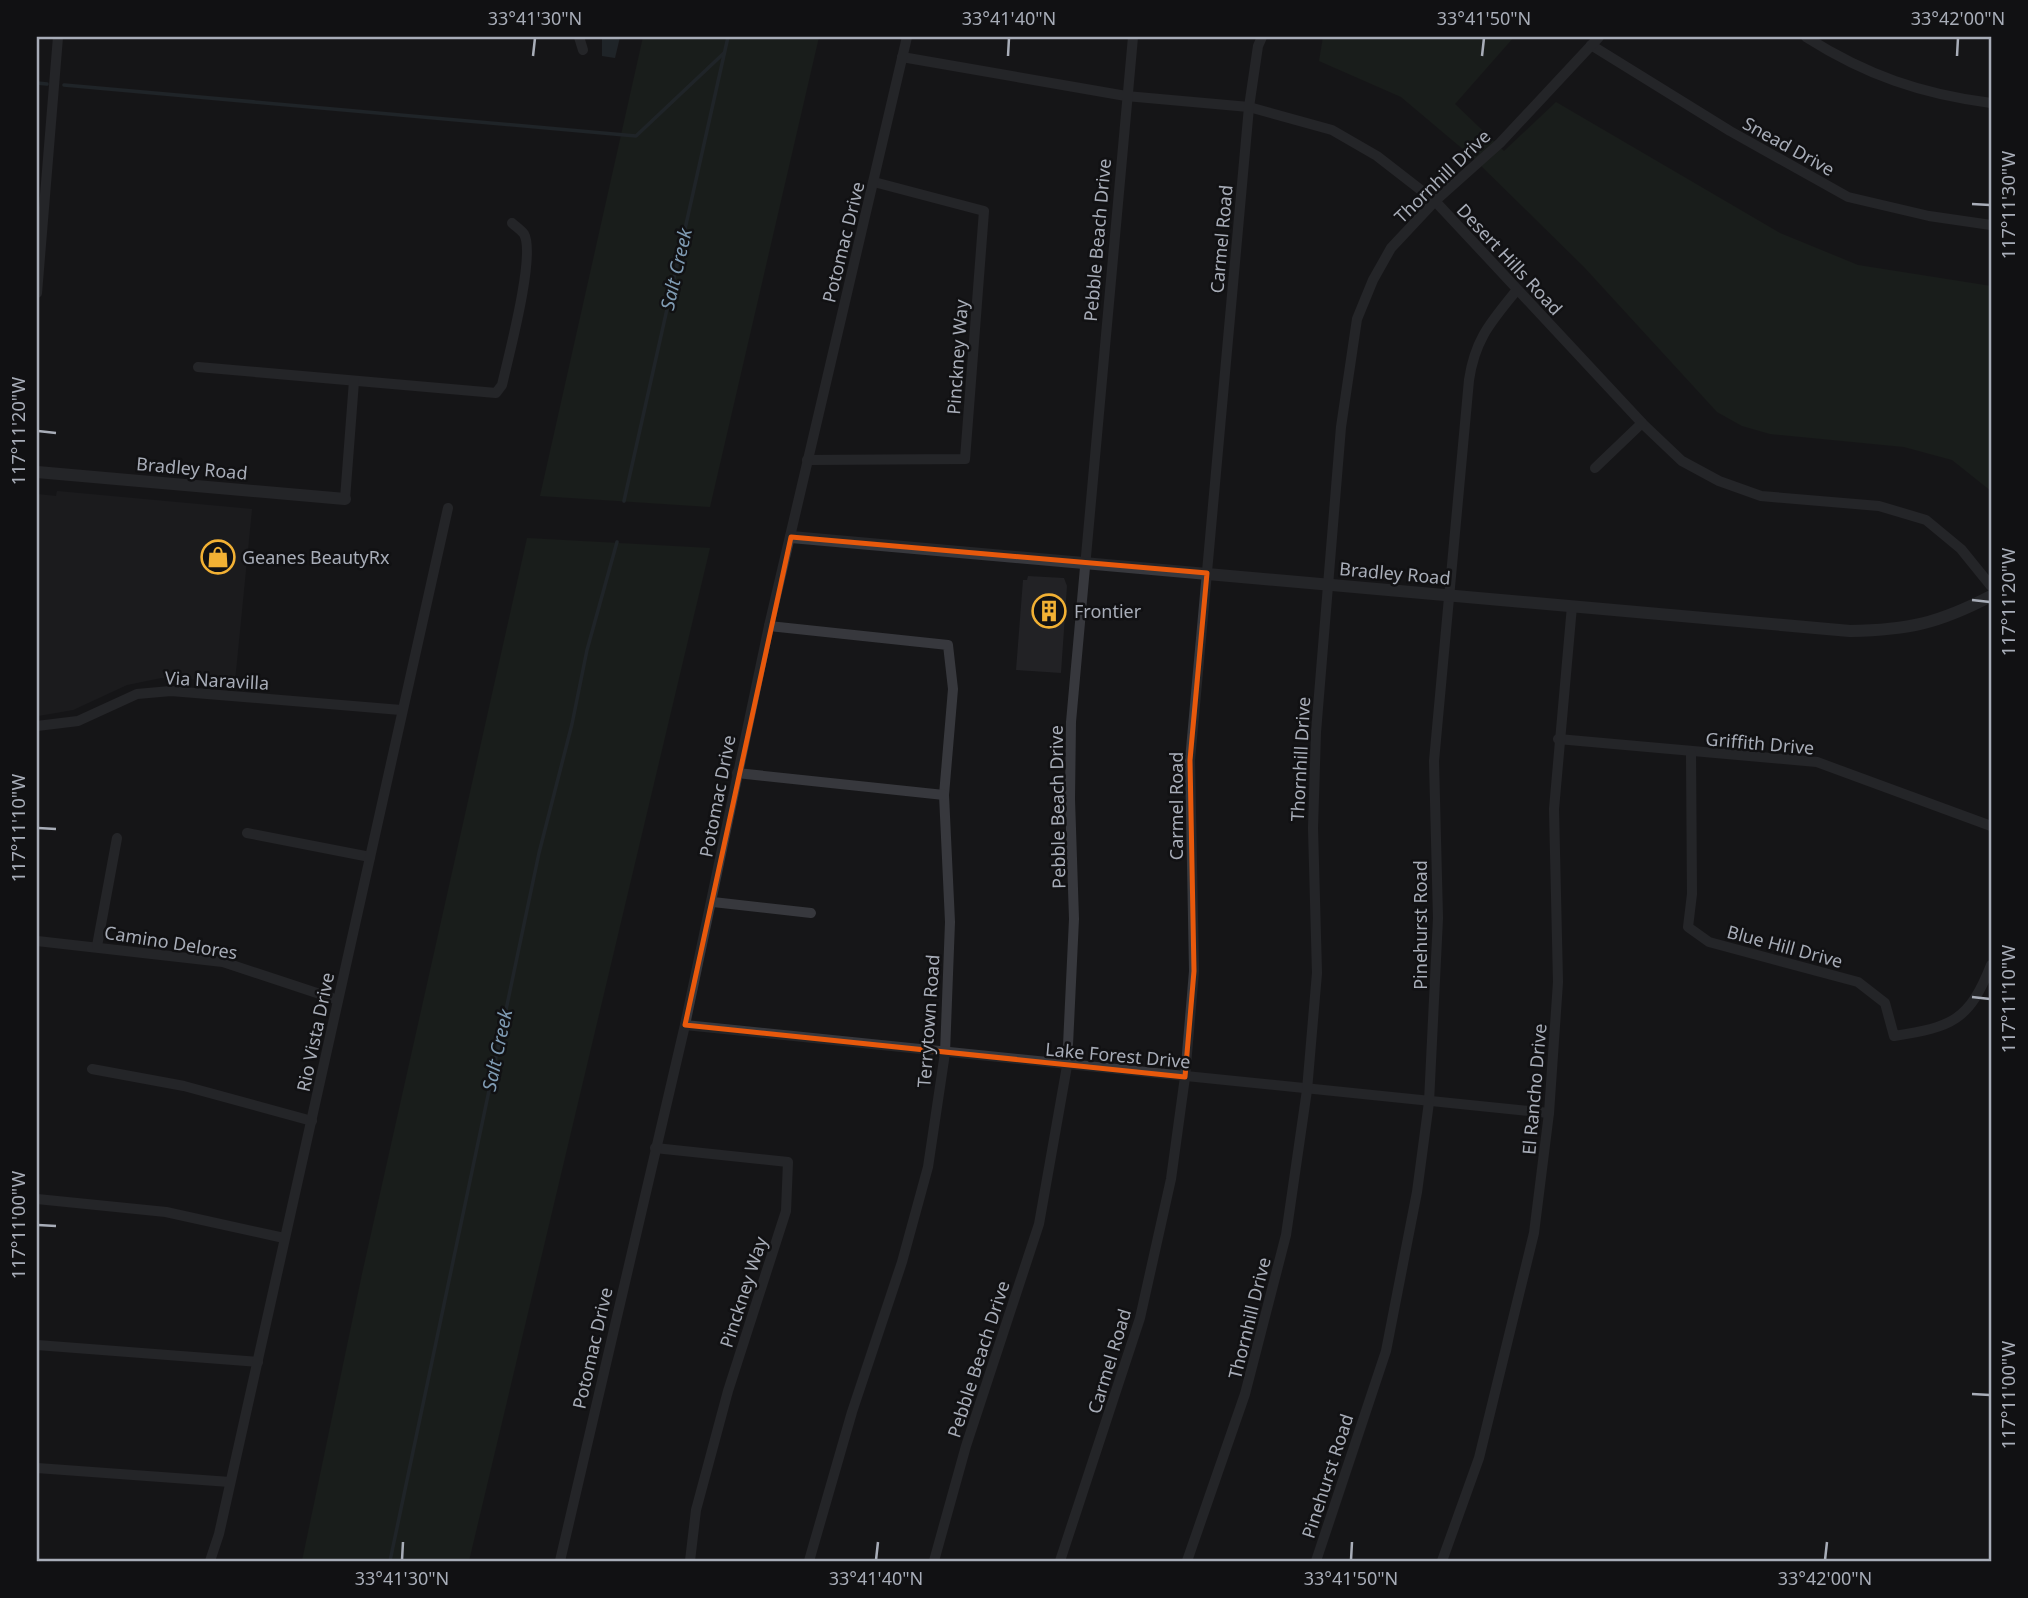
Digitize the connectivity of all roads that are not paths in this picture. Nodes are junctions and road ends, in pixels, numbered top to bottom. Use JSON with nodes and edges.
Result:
{"nodes":[{"id":1,"x":58,"y":37,"type":"edge"},
{"id":2,"x":579,"y":37,"type":"edge"},
{"id":3,"x":907,"y":37,"type":"edge"},
{"id":4,"x":1133,"y":37,"type":"edge"},
{"id":5,"x":1262,"y":37,"type":"edge"},
{"id":6,"x":1807,"y":37,"type":"edge"},
{"id":7,"x":1595,"y":41,"type":"edge"},
{"id":8,"x":583,"y":50,"type":"dead end"},
{"id":9,"x":902,"y":57,"type":"junction"},
{"id":10,"x":1126,"y":96,"type":"junction"},
{"id":11,"x":1991,"y":103,"type":"edge"},
{"id":12,"x":1249,"y":107,"type":"junction"},
{"id":13,"x":874,"y":182,"type":"junction"},
{"id":14,"x":1434,"y":201,"type":"junction"},
{"id":15,"x":512,"y":223,"type":"dead end"},
{"id":16,"x":1991,"y":225,"type":"edge"},
{"id":17,"x":1516,"y":290,"type":"junction"},
{"id":18,"x":37,"y":293,"type":"edge"},
{"id":19,"x":198,"y":367,"type":"dead end"},
{"id":20,"x":355,"y":381,"type":"junction"},
{"id":21,"x":1642,"y":423,"type":"junction"},
{"id":22,"x":807,"y":460,"type":"junction"},
{"id":23,"x":1595,"y":468,"type":"dead end"},
{"id":24,"x":37,"y":472,"type":"edge"},
{"id":25,"x":345,"y":499,"type":"joint"},
{"id":26,"x":448,"y":508,"type":"dead end"},
{"id":27,"x":791,"y":537,"type":"junction"},
{"id":28,"x":1086,"y":561,"type":"junction"},
{"id":29,"x":1207,"y":573,"type":"junction"},
{"id":30,"x":1328,"y":584,"type":"junction"},
{"id":31,"x":1991,"y":586,"type":"edge"},
{"id":32,"x":1450,"y":595,"type":"junction"},
{"id":33,"x":1991,"y":596,"type":"edge"},
{"id":34,"x":1572,"y":606,"type":"junction"},
{"id":35,"x":769,"y":626,"type":"junction"},
{"id":36,"x":401,"y":710,"type":"junction"},
{"id":37,"x":37,"y":726,"type":"edge"},
{"id":38,"x":1558,"y":739,"type":"junction"},
{"id":39,"x":1691,"y":753,"type":"junction"},
{"id":40,"x":737,"y":773,"type":"junction"},
{"id":41,"x":944,"y":795,"type":"junction"},
{"id":42,"x":1991,"y":826,"type":"edge"},
{"id":43,"x":247,"y":834,"type":"dead end"},
{"id":44,"x":117,"y":838,"type":"dead end"},
{"id":45,"x":370,"y":857,"type":"junction"},
{"id":46,"x":713,"y":902,"type":"junction"},
{"id":47,"x":811,"y":913,"type":"dead end"},
{"id":48,"x":37,"y":941,"type":"edge"},
{"id":49,"x":97,"y":946,"type":"junction"},
{"id":50,"x":1991,"y":965,"type":"edge"},
{"id":51,"x":338,"y":1000,"type":"junction"},
{"id":52,"x":685,"y":1026,"type":"junction"},
{"id":53,"x":945,"y":1054,"type":"junction"},
{"id":54,"x":1067,"y":1066,"type":"junction"},
{"id":55,"x":92,"y":1069,"type":"dead end"},
{"id":56,"x":1185,"y":1077,"type":"junction"},
{"id":57,"x":1307,"y":1090,"type":"junction"},
{"id":58,"x":1429,"y":1102,"type":"junction"},
{"id":59,"x":1549,"y":1113,"type":"junction"},
{"id":60,"x":312,"y":1121,"type":"junction"},
{"id":61,"x":655,"y":1148,"type":"junction"},
{"id":62,"x":37,"y":1199,"type":"edge"},
{"id":63,"x":284,"y":1238,"type":"junction"},
{"id":64,"x":37,"y":1345,"type":"edge"},
{"id":65,"x":258,"y":1362,"type":"junction"},
{"id":66,"x":37,"y":1468,"type":"edge"},
{"id":67,"x":230,"y":1482,"type":"junction"},
{"id":68,"x":210,"y":1561,"type":"edge"},
{"id":69,"x":560,"y":1561,"type":"edge"},
{"id":70,"x":690,"y":1561,"type":"edge"},
{"id":71,"x":809,"y":1561,"type":"edge"},
{"id":72,"x":934,"y":1561,"type":"edge"},
{"id":73,"x":1060,"y":1561,"type":"edge"},
{"id":74,"x":1187,"y":1561,"type":"edge"},
{"id":75,"x":1316,"y":1561,"type":"edge"},
{"id":76,"x":1442,"y":1561,"type":"edge"}],
"edges":[{"from":1,"to":18,"type":"street"},
{"from":2,"to":8,"type":"street"},
{"from":3,"to":9,"type":"street","name":"Potomac Drive"},
{"from":4,"to":10,"type":"street","name":"Pebble Beach Drive"},
{"from":5,"to":12,"type":"street","name":"Carmel Road"},
{"from":6,"to":11,"type":"street"},
{"from":7,"to":14,"type":"street","name":"Thornhill Drive"},
{"from":7,"to":16,"type":"street","name":"Snead Drive"},
{"from":9,"to":10,"type":"street","name":"Desert Hills Road"},
{"from":9,"to":13,"type":"street","name":"Potomac Drive"},
{"from":10,"to":12,"type":"street","name":"Desert Hills Road"},
{"from":10,"to":28,"type":"street","name":"Pebble Beach Drive"},
{"from":12,"to":14,"type":"street","name":"Desert Hills Road"},
{"from":12,"to":29,"type":"street","name":"Carmel Road"},
{"from":13,"to":22,"type":"street","name":"Potomac Drive"},
{"from":13,"to":22,"type":"street","name":"Pinckney Way"},
{"from":14,"to":17,"type":"street","name":"Desert Hills Road"},
{"from":14,"to":30,"type":"street","name":"Thornhill Drive"},
{"from":15,"to":20,"type":"street"},
{"from":17,"to":21,"type":"street","name":"Desert Hills Road"},
{"from":17,"to":32,"type":"street","name":"Pinehurst Road"},
{"from":19,"to":20,"type":"street"},
{"from":20,"to":25,"type":"street"},
{"from":21,"to":23,"type":"street"},
{"from":21,"to":31,"type":"street","name":"Desert Hills Road"},
{"from":22,"to":27,"type":"street","name":"Potomac Drive"},
{"from":24,"to":25,"type":"street","name":"Bradley Road"},
{"from":26,"to":36,"type":"street","name":"Rio Vista Drive"},
{"from":27,"to":28,"type":"street","name":"Bradley Road"},
{"from":27,"to":35,"type":"street","name":"Potomac Drive"},
{"from":28,"to":29,"type":"street","name":"Bradley Road"},
{"from":28,"to":54,"type":"street","name":"Pebble Beach Drive"},
{"from":29,"to":30,"type":"street","name":"Bradley Road"},
{"from":29,"to":56,"type":"street","name":"Carmel Road"},
{"from":30,"to":32,"type":"street","name":"Bradley Road"},
{"from":30,"to":57,"type":"street","name":"Thornhill Drive"},
{"from":32,"to":34,"type":"street","name":"Bradley Road"},
{"from":32,"to":58,"type":"street","name":"Pinehurst Road"},
{"from":33,"to":34,"type":"street","name":"Bradley Road"},
{"from":34,"to":38,"type":"street","name":"El Rancho Drive"},
{"from":35,"to":40,"type":"street","name":"Potomac Drive"},
{"from":35,"to":41,"type":"street","name":"Terrytown Road"},
{"from":36,"to":37,"type":"street","name":"Via Naravilla"},
{"from":36,"to":45,"type":"street","name":"Rio Vista Drive"},
{"from":38,"to":39,"type":"street","name":"Griffith Drive"},
{"from":38,"to":59,"type":"street","name":"El Rancho Drive"},
{"from":39,"to":42,"type":"street","name":"Griffith Drive"},
{"from":39,"to":50,"type":"street","name":"Blue Hill Drive"},
{"from":40,"to":41,"type":"street"},
{"from":40,"to":46,"type":"street","name":"Potomac Drive"},
{"from":41,"to":53,"type":"street","name":"Terrytown Road"},
{"from":43,"to":45,"type":"street"},
{"from":44,"to":49,"type":"street"},
{"from":45,"to":51,"type":"street","name":"Rio Vista Drive"},
{"from":46,"to":47,"type":"street"},
{"from":46,"to":52,"type":"street","name":"Potomac Drive"},
{"from":48,"to":49,"type":"street","name":"Camino Delores"},
{"from":49,"to":51,"type":"street","name":"Camino Delores"},
{"from":51,"to":60,"type":"street","name":"Rio Vista Drive"},
{"from":52,"to":53,"type":"street","name":"Lake Forest Drive"},
{"from":52,"to":61,"type":"street","name":"Potomac Drive"},
{"from":53,"to":54,"type":"street","name":"Lake Forest Drive"},
{"from":53,"to":71,"type":"street","name":"Terrytown Road"},
{"from":54,"to":56,"type":"street","name":"Lake Forest Drive"},
{"from":54,"to":72,"type":"street","name":"Pebble Beach Drive"},
{"from":55,"to":60,"type":"street"},
{"from":56,"to":57,"type":"street","name":"Lake Forest Drive"},
{"from":56,"to":73,"type":"street","name":"Carmel Road"},
{"from":57,"to":58,"type":"street","name":"Lake Forest Drive"},
{"from":57,"to":74,"type":"street","name":"Thornhill Drive"},
{"from":58,"to":59,"type":"street","name":"Lake Forest Drive"},
{"from":58,"to":75,"type":"street","name":"Pinehurst Road"},
{"from":59,"to":76,"type":"street","name":"El Rancho Drive"},
{"from":60,"to":63,"type":"street","name":"Rio Vista Drive"},
{"from":61,"to":69,"type":"street","name":"Potomac Drive"},
{"from":61,"to":70,"type":"street","name":"Pinckney Way"},
{"from":62,"to":63,"type":"street"},
{"from":63,"to":65,"type":"street","name":"Rio Vista Drive"},
{"from":64,"to":65,"type":"street"},
{"from":65,"to":67,"type":"street","name":"Rio Vista Drive"},
{"from":66,"to":67,"type":"street"},
{"from":67,"to":68,"type":"street","name":"Rio Vista Drive"}]}
